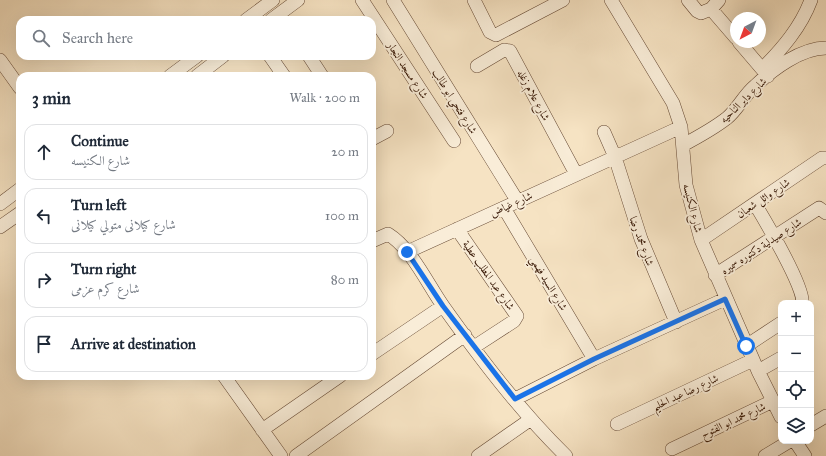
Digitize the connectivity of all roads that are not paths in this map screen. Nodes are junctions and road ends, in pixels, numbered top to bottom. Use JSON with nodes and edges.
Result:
{"nodes":[{"id":1,"x":273,"y":0,"type":"edge"},
{"id":2,"x":298,"y":0,"type":"edge"},
{"id":3,"x":362,"y":0,"type":"edge"},
{"id":4,"x":393,"y":0,"type":"edge"},
{"id":5,"x":474,"y":0,"type":"edge"},
{"id":6,"x":563,"y":0,"type":"edge"},
{"id":7,"x":611,"y":0,"type":"edge"},
{"id":8,"x":688,"y":0,"type":"edge"},
{"id":9,"x":811,"y":0,"type":"edge"},
{"id":10,"x":711,"y":7,"type":"edge"},
{"id":11,"x":251,"y":16,"type":"edge"},
{"id":12,"x":281,"y":16,"type":"edge"},
{"id":13,"x":372,"y":16,"type":"edge"},
{"id":14,"x":376,"y":21,"type":"edge"},
{"id":15,"x":730,"y":31,"type":"edge"},
{"id":16,"x":744,"y":48,"type":"edge"},
{"id":17,"x":826,"y":48,"type":"edge"},
{"id":18,"x":0,"y":60,"type":"edge"},
{"id":19,"x":192,"y":60,"type":"edge"},
{"id":20,"x":218,"y":60,"type":"edge"},
{"id":21,"x":273,"y":60,"type":"edge"},
{"id":22,"x":312,"y":60,"type":"edge"},
{"id":23,"x":477,"y":66,"type":"dead end"},
{"id":24,"x":175,"y":72,"type":"edge"},
{"id":25,"x":202,"y":72,"type":"edge"},
{"id":26,"x":281,"y":72,"type":"edge"},
{"id":27,"x":319,"y":72,"type":"edge"},
{"id":28,"x":765,"y":73,"type":"junction"},
{"id":29,"x":16,"y":82,"type":"edge"},
{"id":30,"x":681,"y":128,"type":"junction"},
{"id":31,"x":387,"y":131,"type":"dead end"},
{"id":32,"x":604,"y":132,"type":"dead end"},
{"id":33,"x":376,"y":137,"type":"edge"},
{"id":34,"x":454,"y":141,"type":"dead end"},
{"id":35,"x":682,"y":145,"type":"junction"},
{"id":36,"x":615,"y":157,"type":"junction"},
{"id":37,"x":826,"y":158,"type":"edge"},
{"id":38,"x":576,"y":174,"type":"junction"},
{"id":39,"x":16,"y":193,"type":"edge"},
{"id":40,"x":518,"y":202,"type":"junction"},
{"id":41,"x":0,"y":204,"type":"edge"},
{"id":42,"x":755,"y":204,"type":"junction"},
{"id":43,"x":504,"y":208,"type":"junction"},
{"id":44,"x":826,"y":213,"type":"edge"},
{"id":45,"x":16,"y":216,"type":"edge"},
{"id":46,"x":0,"y":227,"type":"edge"},
{"id":47,"x":457,"y":229,"type":"junction"},
{"id":48,"x":774,"y":238,"type":"junction"},
{"id":49,"x":376,"y":239,"type":"edge"},
{"id":50,"x":701,"y":240,"type":"junction"},
{"id":51,"x":407,"y":252,"type":"junction"},
{"id":52,"x":715,"y":275,"type":"junction"},
{"id":53,"x":725,"y":299,"type":"junction"},
{"id":54,"x":802,"y":300,"type":"edge"},
{"id":55,"x":443,"y":306,"type":"junction"},
{"id":56,"x":676,"y":322,"type":"junction"},
{"id":57,"x":778,"y":325,"type":"edge"},
{"id":58,"x":465,"y":335,"type":"junction"},
{"id":59,"x":746,"y":346,"type":"junction"},
{"id":60,"x":474,"y":348,"type":"junction"},
{"id":61,"x":376,"y":351,"type":"edge"},
{"id":62,"x":594,"y":359,"type":"junction"},
{"id":63,"x":778,"y":359,"type":"edge"},
{"id":64,"x":755,"y":366,"type":"junction"},
{"id":65,"x":227,"y":380,"type":"edge"},
{"id":66,"x":334,"y":380,"type":"edge"},
{"id":67,"x":515,"y":399,"type":"junction"},
{"id":68,"x":773,"y":402,"type":"junction"},
{"id":69,"x":778,"y":411,"type":"edge"},
{"id":70,"x":826,"y":416,"type":"edge"},
{"id":71,"x":531,"y":420,"type":"junction"},
{"id":72,"x":814,"y":423,"type":"edge"},
{"id":73,"x":617,"y":424,"type":"dead end"},
{"id":74,"x":262,"y":430,"type":"junction"},
{"id":75,"x":785,"y":444,"type":"edge"},
{"id":76,"x":797,"y":444,"type":"edge"},
{"id":77,"x":672,"y":449,"type":"dead end"},
{"id":78,"x":280,"y":456,"type":"edge"},
{"id":79,"x":296,"y":456,"type":"edge"},
{"id":80,"x":478,"y":456,"type":"edge"},
{"id":81,"x":566,"y":456,"type":"edge"},
{"id":82,"x":765,"y":456,"type":"edge"},
{"id":83,"x":805,"y":456,"type":"edge"}],
"edges":[{"from":1,"to":11,"type":"street"},
{"from":2,"to":12,"type":"street"},
{"from":3,"to":13,"type":"street","name":"شارع مسجد النجار"},
{"from":4,"to":40,"type":"street","name":"شارع فتحي ابو طالب"},
{"from":5,"to":6,"type":"street"},
{"from":7,"to":30,"type":"street","name":"شارع الكنيسه"},
{"from":8,"to":10,"type":"street"},
{"from":9,"to":28,"type":"street"},
{"from":10,"to":15,"type":"street"},
{"from":14,"to":34,"type":"street","name":"شارع مسجد النجار"},
{"from":16,"to":28,"type":"street"},
{"from":17,"to":28,"type":"street","name":"شارع داير الناحيه"},
{"from":18,"to":29,"type":"street"},
{"from":19,"to":24,"type":"street"},
{"from":20,"to":25,"type":"street"},
{"from":21,"to":26,"type":"street"},
{"from":22,"to":27,"type":"street"},
{"from":23,"to":38,"type":"street","name":"شارع علام زغله"},
{"from":28,"to":35,"type":"street","name":"شارع داير الناحيه"},
{"from":30,"to":35,"type":"street","name":"شارع الكنيسه"},
{"from":30,"to":36,"type":"street","name":"شارع غياض"},
{"from":31,"to":33,"type":"street"},
{"from":32,"to":36,"type":"street"},
{"from":35,"to":50,"type":"street","name":"شارع الكنيسه"},
{"from":36,"to":38,"type":"street","name":"شارع غياض"},
{"from":36,"to":56,"type":"street","name":"شارع محمد رضا"},
{"from":37,"to":42,"type":"street","name":"شارع وائل شعبان"},
{"from":38,"to":40,"type":"street","name":"شارع غياض"},
{"from":39,"to":41,"type":"street"},
{"from":40,"to":43,"type":"street","name":"شارع غياض"},
{"from":42,"to":48,"type":"street"},
{"from":42,"to":50,"type":"street","name":"شارع وائل شعبان"},
{"from":43,"to":47,"type":"street","name":"شارع غياض"},
{"from":43,"to":62,"type":"street","name":"شارع السيد فهمي"},
{"from":44,"to":48,"type":"street","name":"شارع صيدلية دكتوره سميره"},
{"from":45,"to":46,"type":"street"},
{"from":47,"to":51,"type":"street","name":"شارع غياض"},
{"from":47,"to":60,"type":"street","name":"شارع عبد المطلب عطية"},
{"from":48,"to":52,"type":"street","name":"شارع صيدلية دكتوره سميره"},
{"from":48,"to":54,"type":"street"},
{"from":49,"to":51,"type":"street"},
{"from":50,"to":52,"type":"street","name":"شارع الكنيسه"},
{"from":51,"to":55,"type":"street"},
{"from":52,"to":53,"type":"street","name":"شارع الكنيسه"},
{"from":53,"to":56,"type":"street"},
{"from":53,"to":59,"type":"street","name":"شارع الكنيسه"},
{"from":55,"to":58,"type":"street"},
{"from":55,"to":61,"type":"street"},
{"from":56,"to":62,"type":"street"},
{"from":57,"to":59,"type":"street"},
{"from":58,"to":60,"type":"street"},
{"from":58,"to":79,"type":"street"},
{"from":59,"to":64,"type":"street","name":"شارع الكنيسه"},
{"from":60,"to":67,"type":"street"},
{"from":62,"to":67,"type":"street"},
{"from":63,"to":64,"type":"street","name":"شارع رضا عبد الحليم"},
{"from":64,"to":68,"type":"street","name":"شارع الكنيسه"},
{"from":64,"to":73,"type":"street","name":"شارع رضا عبد الحليم"},
{"from":65,"to":74,"type":"street"},
{"from":66,"to":74,"type":"street"},
{"from":67,"to":71,"type":"street"},
{"from":68,"to":69,"type":"street","name":"شارع الكنيسه"},
{"from":68,"to":77,"type":"street","name":"شارع محمد ابو الفتوح"},
{"from":70,"to":72,"type":"street"},
{"from":71,"to":80,"type":"street"},
{"from":71,"to":81,"type":"street"},
{"from":74,"to":78,"type":"street"},
{"from":75,"to":82,"type":"street"},
{"from":76,"to":83,"type":"street"}]}
